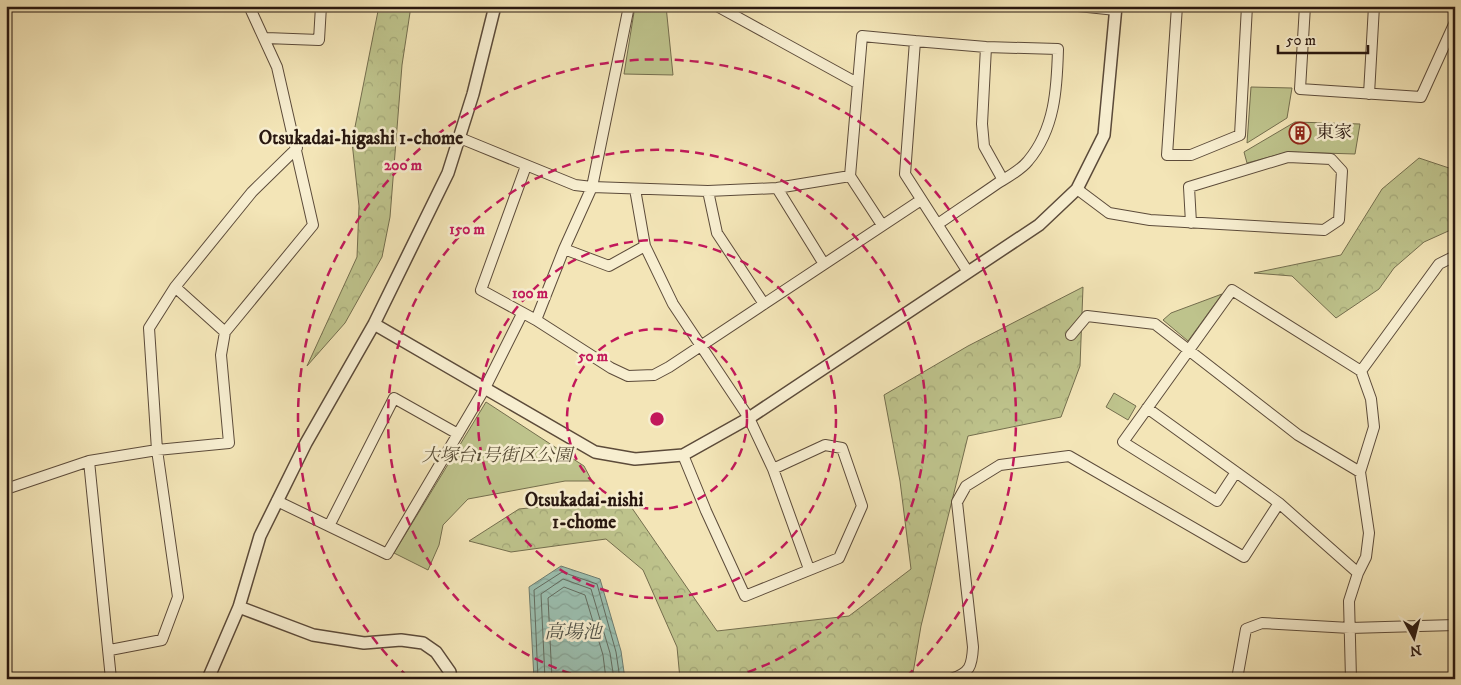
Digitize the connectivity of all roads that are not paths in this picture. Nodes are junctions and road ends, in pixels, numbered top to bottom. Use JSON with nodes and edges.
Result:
{"nodes":[{"id":1,"x":249,"y":6,"type":"edge"},
{"id":2,"x":321,"y":6,"type":"edge"},
{"id":3,"x":495,"y":6,"type":"edge"},
{"id":4,"x":629,"y":6,"type":"edge"},
{"id":5,"x":717,"y":6,"type":"edge"},
{"id":6,"x":1078,"y":6,"type":"edge"},
{"id":7,"x":1178,"y":6,"type":"edge"},
{"id":8,"x":1247,"y":6,"type":"edge"},
{"id":9,"x":1305,"y":6,"type":"edge"},
{"id":10,"x":1374,"y":6,"type":"edge"},
{"id":11,"x":1116,"y":8,"type":"edge"},
{"id":12,"x":1455,"y":22,"type":"edge"},
{"id":13,"x":266,"y":38,"type":"junction"},
{"id":14,"x":915,"y":41,"type":"junction"},
{"id":15,"x":986,"y":47,"type":"junction"},
{"id":16,"x":857,"y":83,"type":"junction"},
{"id":17,"x":1369,"y":94,"type":"junction"},
{"id":18,"x":460,"y":138,"type":"junction"},
{"id":19,"x":296,"y":148,"type":"junction"},
{"id":20,"x":526,"y":166,"type":"junction"},
{"id":21,"x":850,"y":176,"type":"junction"},
{"id":22,"x":1003,"y":180,"type":"junction"},
{"id":23,"x":592,"y":187,"type":"junction"},
{"id":24,"x":777,"y":188,"type":"junction"},
{"id":25,"x":635,"y":189,"type":"junction"},
{"id":26,"x":1076,"y":189,"type":"junction"},
{"id":27,"x":708,"y":191,"type":"junction"},
{"id":28,"x":921,"y":200,"type":"junction"},
{"id":29,"x":1191,"y":223,"type":"junction"},
{"id":30,"x":938,"y":224,"type":"junction"},
{"id":31,"x":882,"y":225,"type":"junction"},
{"id":32,"x":645,"y":246,"type":"junction"},
{"id":33,"x":564,"y":249,"type":"junction"},
{"id":34,"x":1455,"y":256,"type":"edge"},
{"id":35,"x":824,"y":264,"type":"junction"},
{"id":36,"x":968,"y":272,"type":"junction"},
{"id":37,"x":175,"y":287,"type":"junction"},
{"id":38,"x":764,"y":304,"type":"junction"},
{"id":39,"x":522,"y":314,"type":"junction"},
{"id":40,"x":536,"y":320,"type":"junction"},
{"id":41,"x":374,"y":324,"type":"junction"},
{"id":42,"x":225,"y":332,"type":"junction"},
{"id":43,"x":1071,"y":335,"type":"dead end"},
{"id":44,"x":702,"y":344,"type":"junction"},
{"id":45,"x":1188,"y":350,"type":"junction"},
{"id":46,"x":1361,"y":371,"type":"junction"},
{"id":47,"x":485,"y":388,"type":"junction"},
{"id":48,"x":1146,"y":408,"type":"junction"},
{"id":49,"x":749,"y":418,"type":"junction"},
{"id":50,"x":458,"y":434,"type":"junction"},
{"id":51,"x":157,"y":450,"type":"junction"},
{"id":52,"x":683,"y":455,"type":"junction"},
{"id":53,"x":89,"y":461,"type":"junction"},
{"id":54,"x":773,"y":469,"type":"junction"},
{"id":55,"x":1236,"y":472,"type":"junction"},
{"id":56,"x":1360,"y":472,"type":"junction"},
{"id":57,"x":6,"y":489,"type":"edge"},
{"id":58,"x":277,"y":501,"type":"junction"},
{"id":59,"x":1279,"y":503,"type":"junction"},
{"id":60,"x":329,"y":526,"type":"junction"},
{"id":61,"x":809,"y":569,"type":"junction"},
{"id":62,"x":1358,"y":573,"type":"junction"},
{"id":63,"x":238,"y":607,"type":"junction"},
{"id":64,"x":1455,"y":625,"type":"edge"},
{"id":65,"x":1350,"y":628,"type":"junction"},
{"id":66,"x":110,"y":650,"type":"junction"},
{"id":67,"x":111,"y":679,"type":"edge"},
{"id":68,"x":208,"y":679,"type":"edge"},
{"id":69,"x":450,"y":679,"type":"edge"},
{"id":70,"x":951,"y":679,"type":"edge"},
{"id":71,"x":1236,"y":679,"type":"edge"},
{"id":72,"x":1351,"y":679,"type":"edge"}],
"edges":[{"from":1,"to":13,"type":"street"},
{"from":2,"to":13,"type":"street"},
{"from":3,"to":18,"type":"street"},
{"from":4,"to":23,"type":"street"},
{"from":5,"to":16,"type":"street"},
{"from":6,"to":11,"type":"street"},
{"from":7,"to":8,"type":"street"},
{"from":9,"to":17,"type":"street"},
{"from":10,"to":17,"type":"street"},
{"from":11,"to":26,"type":"street"},
{"from":12,"to":17,"type":"street"},
{"from":13,"to":19,"type":"street"},
{"from":14,"to":15,"type":"street"},
{"from":14,"to":16,"type":"street"},
{"from":14,"to":28,"type":"street"},
{"from":15,"to":22,"type":"street"},
{"from":15,"to":22,"type":"street"},
{"from":16,"to":21,"type":"street"},
{"from":18,"to":20,"type":"street"},
{"from":18,"to":41,"type":"street"},
{"from":19,"to":37,"type":"street"},
{"from":19,"to":42,"type":"street"},
{"from":20,"to":23,"type":"street"},
{"from":20,"to":39,"type":"street"},
{"from":21,"to":24,"type":"street"},
{"from":21,"to":31,"type":"street"},
{"from":22,"to":30,"type":"street"},
{"from":23,"to":25,"type":"street"},
{"from":23,"to":33,"type":"street"},
{"from":24,"to":27,"type":"street"},
{"from":24,"to":35,"type":"street"},
{"from":25,"to":27,"type":"street"},
{"from":25,"to":32,"type":"street"},
{"from":26,"to":29,"type":"street"},
{"from":26,"to":36,"type":"street"},
{"from":27,"to":38,"type":"street"},
{"from":28,"to":30,"type":"street"},
{"from":28,"to":31,"type":"street"},
{"from":29,"to":29,"type":"street"},
{"from":30,"to":36,"type":"street"},
{"from":31,"to":35,"type":"street"},
{"from":32,"to":33,"type":"street"},
{"from":32,"to":44,"type":"street"},
{"from":33,"to":40,"type":"street"},
{"from":34,"to":46,"type":"street"},
{"from":35,"to":38,"type":"street"},
{"from":36,"to":49,"type":"street"},
{"from":37,"to":42,"type":"street"},
{"from":37,"to":51,"type":"street"},
{"from":38,"to":44,"type":"street"},
{"from":39,"to":40,"type":"street"},
{"from":39,"to":47,"type":"street"},
{"from":40,"to":44,"type":"street"},
{"from":41,"to":47,"type":"street"},
{"from":41,"to":58,"type":"street"},
{"from":42,"to":51,"type":"street"},
{"from":43,"to":45,"type":"street"},
{"from":44,"to":49,"type":"street"},
{"from":45,"to":46,"type":"street"},
{"from":45,"to":48,"type":"street"},
{"from":45,"to":56,"type":"street"},
{"from":46,"to":56,"type":"street"},
{"from":47,"to":50,"type":"street"},
{"from":47,"to":52,"type":"street"},
{"from":48,"to":55,"type":"street"},
{"from":48,"to":55,"type":"street"},
{"from":49,"to":52,"type":"street"},
{"from":49,"to":54,"type":"street"},
{"from":50,"to":60,"type":"street"},
{"from":50,"to":60,"type":"street"},
{"from":51,"to":53,"type":"street"},
{"from":51,"to":66,"type":"street"},
{"from":52,"to":61,"type":"street"},
{"from":53,"to":57,"type":"street"},
{"from":53,"to":66,"type":"street"},
{"from":54,"to":61,"type":"street"},
{"from":54,"to":61,"type":"street"},
{"from":55,"to":59,"type":"street"},
{"from":56,"to":62,"type":"street"},
{"from":58,"to":60,"type":"street"},
{"from":58,"to":63,"type":"street"},
{"from":59,"to":62,"type":"street"},
{"from":59,"to":70,"type":"street"},
{"from":62,"to":65,"type":"street"},
{"from":63,"to":68,"type":"street"},
{"from":63,"to":69,"type":"street"},
{"from":64,"to":65,"type":"street"},
{"from":65,"to":71,"type":"street"},
{"from":65,"to":72,"type":"street"},
{"from":66,"to":67,"type":"street"}]}
